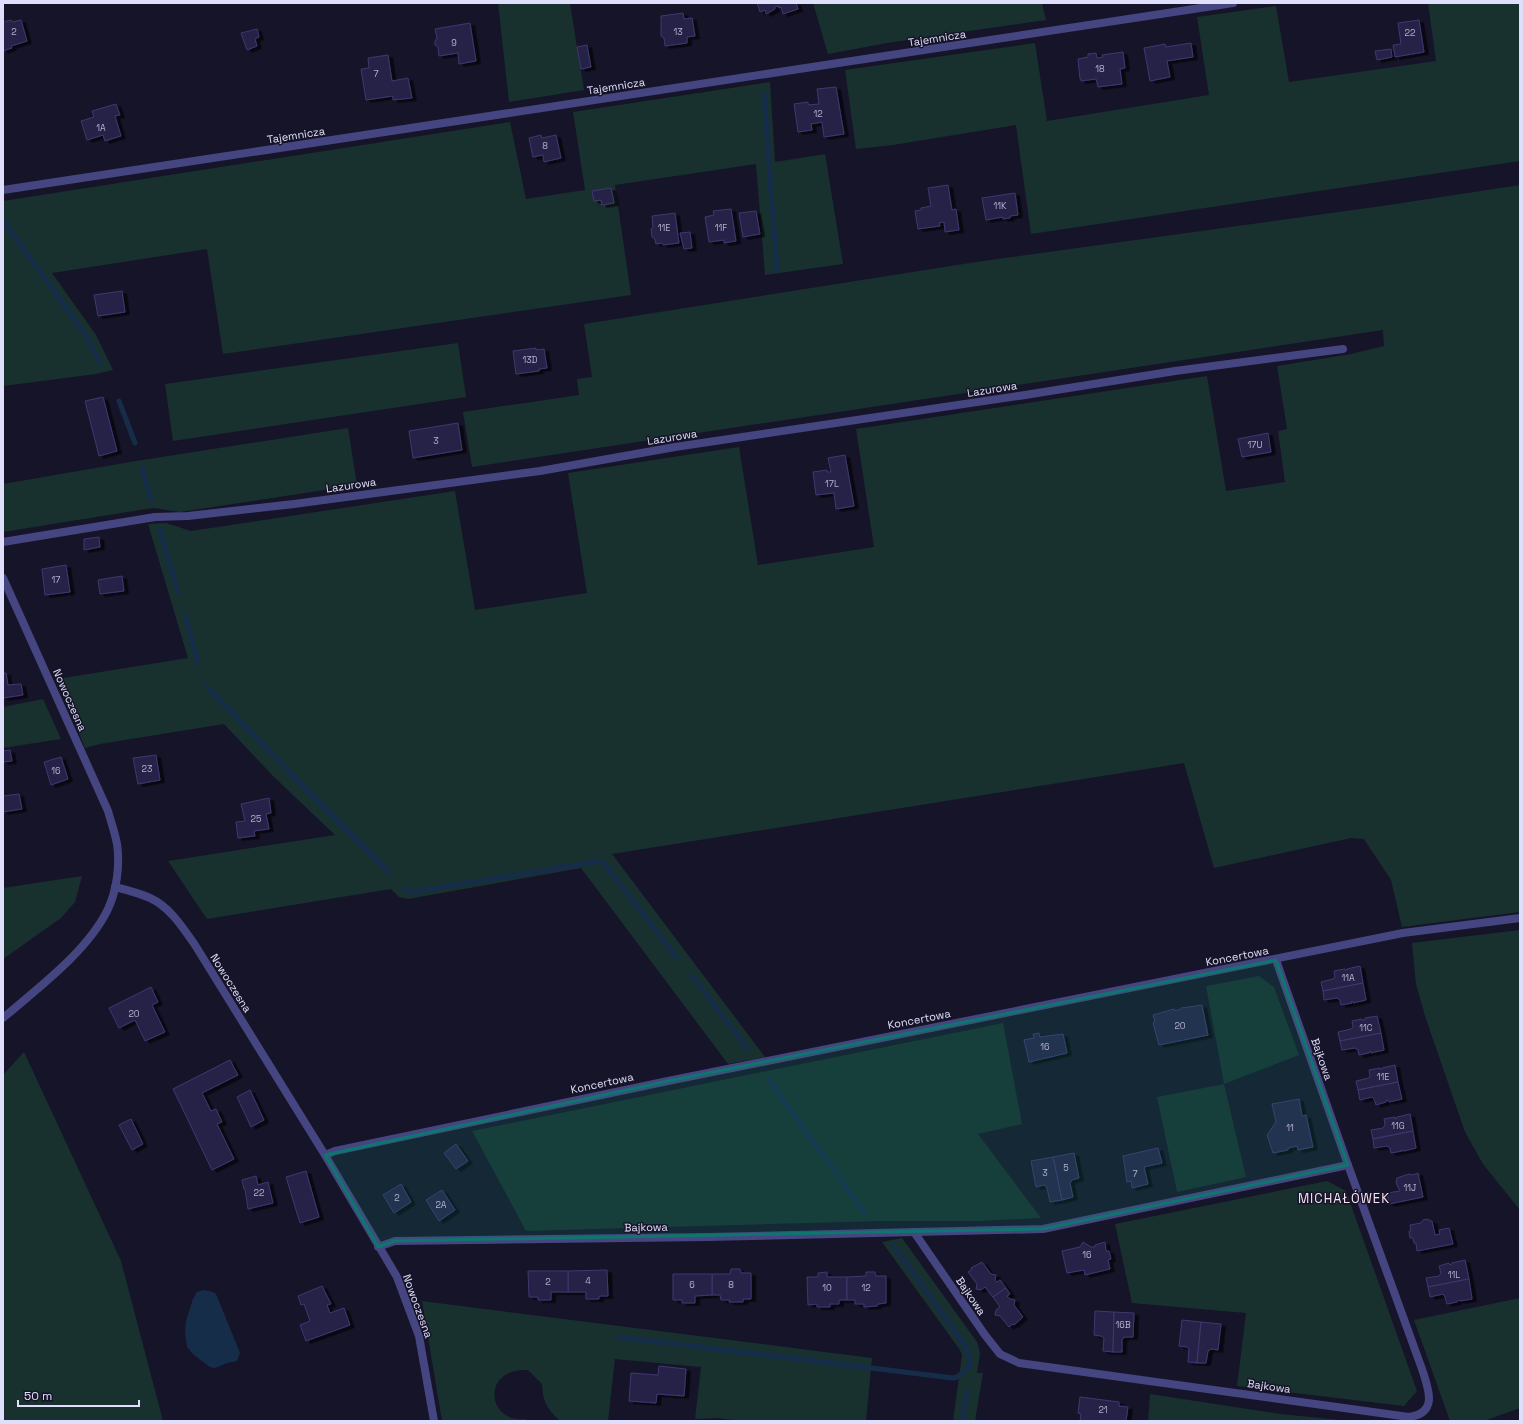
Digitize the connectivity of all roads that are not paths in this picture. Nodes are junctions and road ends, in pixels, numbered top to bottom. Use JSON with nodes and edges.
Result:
{"nodes":[{"id":1,"x":1233,"y":3,"type":"edge"},
{"id":2,"x":3,"y":190,"type":"edge"},
{"id":3,"x":1343,"y":349,"type":"dead end"},
{"id":4,"x":3,"y":542,"type":"edge"},
{"id":5,"x":3,"y":578,"type":"edge"},
{"id":6,"x":115,"y":887,"type":"junction"},
{"id":7,"x":1520,"y":918,"type":"edge"},
{"id":8,"x":1276,"y":960,"type":"junction"},
{"id":9,"x":3,"y":1018,"type":"edge"},
{"id":10,"x":325,"y":1155,"type":"junction"},
{"id":11,"x":1348,"y":1165,"type":"junction"},
{"id":12,"x":914,"y":1232,"type":"junction"},
{"id":13,"x":378,"y":1247,"type":"junction"},
{"id":14,"x":434,"y":1421,"type":"edge"}],
"edges":[{"from":1,"to":2,"type":"street","name":"Tajemnicza"},
{"from":3,"to":4,"type":"street","name":"Lazurowa"},
{"from":5,"to":6,"type":"street","name":"Nowoczesna"},
{"from":6,"to":9,"type":"street"},
{"from":6,"to":10,"type":"street","name":"Nowoczesna"},
{"from":7,"to":8,"type":"street","name":"Koncertowa"},
{"from":8,"to":10,"type":"street","name":"Koncertowa"},
{"from":8,"to":11,"type":"street","name":"Bajkowa"},
{"from":10,"to":13,"type":"street","name":"Nowoczesna"},
{"from":11,"to":12,"type":"street","name":"Bajkowa"},
{"from":11,"to":12,"type":"street","name":"Bajkowa"},
{"from":12,"to":13,"type":"street","name":"Bajkowa"},
{"from":13,"to":14,"type":"street","name":"Nowoczesna"}]}
